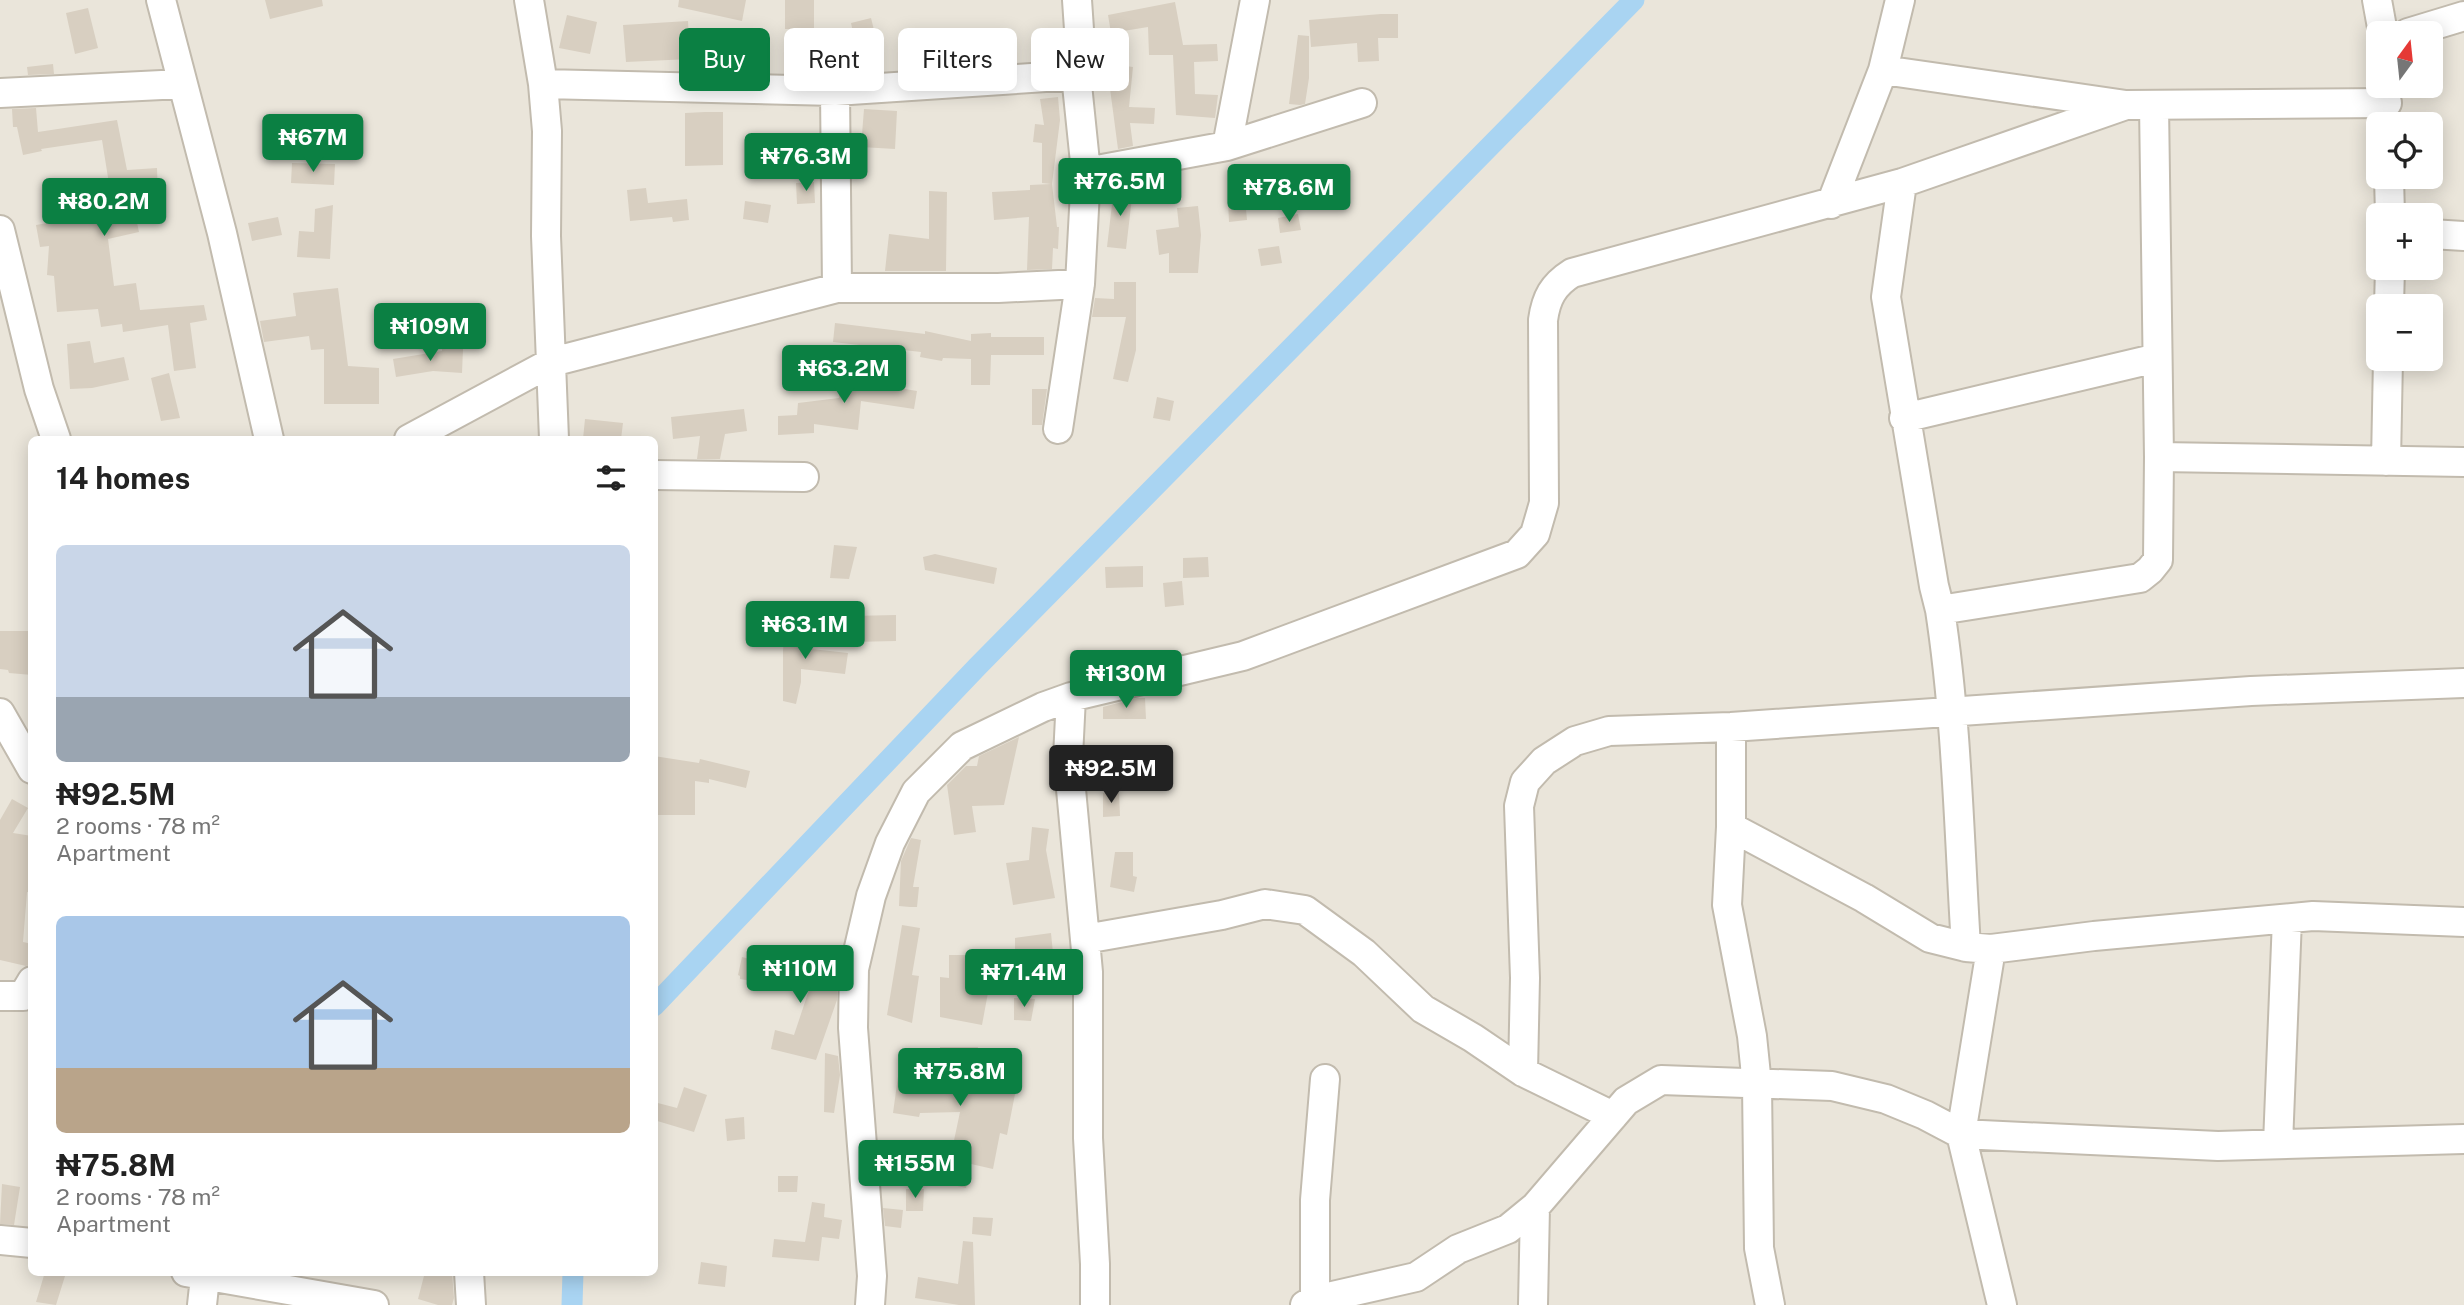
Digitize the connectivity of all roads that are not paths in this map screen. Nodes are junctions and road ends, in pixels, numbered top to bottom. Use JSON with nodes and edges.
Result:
{"nodes":[{"id":1,"x":161,"y":0,"type":"edge"},
{"id":2,"x":529,"y":0,"type":"edge"},
{"id":3,"x":1077,"y":0,"type":"edge"},
{"id":4,"x":1255,"y":0,"type":"edge"},
{"id":5,"x":1900,"y":0,"type":"edge"},
{"id":6,"x":2377,"y":0,"type":"edge"},
{"id":7,"x":2464,"y":16,"type":"edge"},
{"id":8,"x":2381,"y":21,"type":"edge"},
{"id":9,"x":2443,"y":22,"type":"edge"},
{"id":10,"x":1079,"y":28,"type":"edge"},
{"id":11,"x":1883,"y":70,"type":"junction"},
{"id":12,"x":1031,"y":78,"type":"edge"},
{"id":13,"x":182,"y":84,"type":"junction"},
{"id":14,"x":543,"y":84,"type":"junction"},
{"id":15,"x":884,"y":88,"type":"edge"},
{"id":16,"x":784,"y":90,"type":"edge"},
{"id":17,"x":835,"y":91,"type":"edge"},
{"id":18,"x":1078,"y":91,"type":"edge"},
{"id":19,"x":0,"y":93,"type":"edge"},
{"id":20,"x":1362,"y":103,"type":"dead end"},
{"id":21,"x":2387,"y":104,"type":"edge"},
{"id":22,"x":2140,"y":105,"type":"junction"},
{"id":23,"x":1227,"y":146,"type":"junction"},
{"id":24,"x":1086,"y":172,"type":"junction"},
{"id":25,"x":1902,"y":183,"type":"junction"},
{"id":26,"x":1831,"y":204,"type":"junction"},
{"id":27,"x":0,"y":230,"type":"edge"},
{"id":28,"x":2443,"y":235,"type":"edge"},
{"id":29,"x":2464,"y":236,"type":"edge"},
{"id":30,"x":1080,"y":284,"type":"junction"},
{"id":31,"x":837,"y":288,"type":"junction"},
{"id":32,"x":2157,"y":358,"type":"junction"},
{"id":33,"x":552,"y":362,"type":"junction"},
{"id":34,"x":2388,"y":371,"type":"edge"},
{"id":35,"x":1904,"y":418,"type":"junction"},
{"id":36,"x":1058,"y":429,"type":"dead end"},
{"id":37,"x":55,"y":436,"type":"edge"},
{"id":38,"x":268,"y":436,"type":"edge"},
{"id":39,"x":417,"y":436,"type":"edge"},
{"id":40,"x":554,"y":436,"type":"edge"},
{"id":41,"x":2159,"y":457,"type":"junction"},
{"id":42,"x":2386,"y":461,"type":"junction"},
{"id":43,"x":2464,"y":462,"type":"edge"},
{"id":44,"x":658,"y":475,"type":"edge"},
{"id":45,"x":804,"y":477,"type":"dead end"},
{"id":46,"x":1940,"y":610,"type":"junction"},
{"id":47,"x":2464,"y":682,"type":"edge"},
{"id":48,"x":1071,"y":697,"type":"junction"},
{"id":49,"x":1952,"y":710,"type":"junction"},
{"id":50,"x":0,"y":713,"type":"edge"},
{"id":51,"x":1731,"y":727,"type":"junction"},
{"id":52,"x":28,"y":762,"type":"edge"},
{"id":53,"x":1731,"y":827,"type":"junction"},
{"id":54,"x":2287,"y":919,"type":"junction"},
{"id":55,"x":2464,"y":922,"type":"edge"},
{"id":56,"x":1085,"y":939,"type":"junction"},
{"id":57,"x":1979,"y":948,"type":"junction"},
{"id":58,"x":28,"y":988,"type":"edge"},
{"id":59,"x":0,"y":996,"type":"edge"},
{"id":60,"x":1523,"y":1072,"type":"junction"},
{"id":61,"x":1325,"y":1079,"type":"dead end"},
{"id":62,"x":1757,"y":1084,"type":"junction"},
{"id":63,"x":1613,"y":1116,"type":"junction"},
{"id":64,"x":1961,"y":1134,"type":"junction"},
{"id":65,"x":2464,"y":1139,"type":"edge"},
{"id":66,"x":2278,"y":1144,"type":"junction"},
{"id":67,"x":1535,"y":1207,"type":"junction"},
{"id":68,"x":0,"y":1240,"type":"edge"},
{"id":69,"x":28,"y":1243,"type":"edge"},
{"id":70,"x":196,"y":1276,"type":"edge"},
{"id":71,"x":207,"y":1276,"type":"edge"},
{"id":72,"x":468,"y":1276,"type":"edge"},
{"id":73,"x":1310,"y":1303,"type":"edge"},
{"id":74,"x":202,"y":1305,"type":"edge"},
{"id":75,"x":374,"y":1305,"type":"edge"},
{"id":76,"x":471,"y":1305,"type":"edge"},
{"id":77,"x":870,"y":1305,"type":"edge"},
{"id":78,"x":1095,"y":1305,"type":"edge"},
{"id":79,"x":1533,"y":1305,"type":"edge"},
{"id":80,"x":1770,"y":1305,"type":"edge"},
{"id":81,"x":2002,"y":1305,"type":"edge"}],
"edges":[{"from":1,"to":13,"type":"street"},
{"from":2,"to":14,"type":"street"},
{"from":3,"to":10,"type":"street"},
{"from":4,"to":23,"type":"street"},
{"from":5,"to":11,"type":"street"},
{"from":6,"to":8,"type":"street"},
{"from":7,"to":9,"type":"street"},
{"from":11,"to":22,"type":"street"},
{"from":11,"to":26,"type":"street"},
{"from":12,"to":15,"type":"street"},
{"from":13,"to":19,"type":"street"},
{"from":13,"to":38,"type":"street"},
{"from":14,"to":16,"type":"street"},
{"from":14,"to":33,"type":"street"},
{"from":17,"to":31,"type":"street"},
{"from":18,"to":24,"type":"street"},
{"from":20,"to":23,"type":"street"},
{"from":21,"to":22,"type":"street"},
{"from":22,"to":25,"type":"street"},
{"from":22,"to":32,"type":"street"},
{"from":23,"to":24,"type":"street"},
{"from":24,"to":30,"type":"street"},
{"from":25,"to":26,"type":"street"},
{"from":25,"to":35,"type":"street"},
{"from":26,"to":48,"type":"street"},
{"from":27,"to":37,"type":"street"},
{"from":28,"to":29,"type":"street"},
{"from":30,"to":31,"type":"street"},
{"from":30,"to":36,"type":"street"},
{"from":31,"to":33,"type":"street"},
{"from":32,"to":35,"type":"street"},
{"from":32,"to":41,"type":"street"},
{"from":33,"to":39,"type":"street"},
{"from":33,"to":40,"type":"street"},
{"from":34,"to":42,"type":"street"},
{"from":35,"to":46,"type":"street"},
{"from":41,"to":42,"type":"street"},
{"from":41,"to":46,"type":"street"},
{"from":42,"to":43,"type":"street"},
{"from":44,"to":45,"type":"street"},
{"from":46,"to":49,"type":"street"},
{"from":47,"to":49,"type":"street"},
{"from":48,"to":56,"type":"street"},
{"from":48,"to":77,"type":"street"},
{"from":49,"to":51,"type":"street"},
{"from":49,"to":57,"type":"street"},
{"from":50,"to":52,"type":"street"},
{"from":51,"to":53,"type":"street"},
{"from":51,"to":60,"type":"street"},
{"from":53,"to":57,"type":"street"},
{"from":53,"to":62,"type":"street"},
{"from":54,"to":55,"type":"street"},
{"from":54,"to":57,"type":"street"},
{"from":54,"to":66,"type":"street"},
{"from":56,"to":60,"type":"street"},
{"from":56,"to":78,"type":"street"},
{"from":57,"to":64,"type":"street"},
{"from":58,"to":59,"type":"street"},
{"from":60,"to":63,"type":"street"},
{"from":61,"to":73,"type":"street"},
{"from":62,"to":63,"type":"street"},
{"from":62,"to":64,"type":"street"},
{"from":62,"to":80,"type":"street"},
{"from":63,"to":67,"type":"street"},
{"from":64,"to":66,"type":"street"},
{"from":64,"to":81,"type":"street"},
{"from":65,"to":66,"type":"street"},
{"from":67,"to":73,"type":"street"},
{"from":67,"to":79,"type":"street"},
{"from":68,"to":69,"type":"street"},
{"from":70,"to":74,"type":"street"},
{"from":71,"to":75,"type":"street"},
{"from":72,"to":76,"type":"street"}]}
